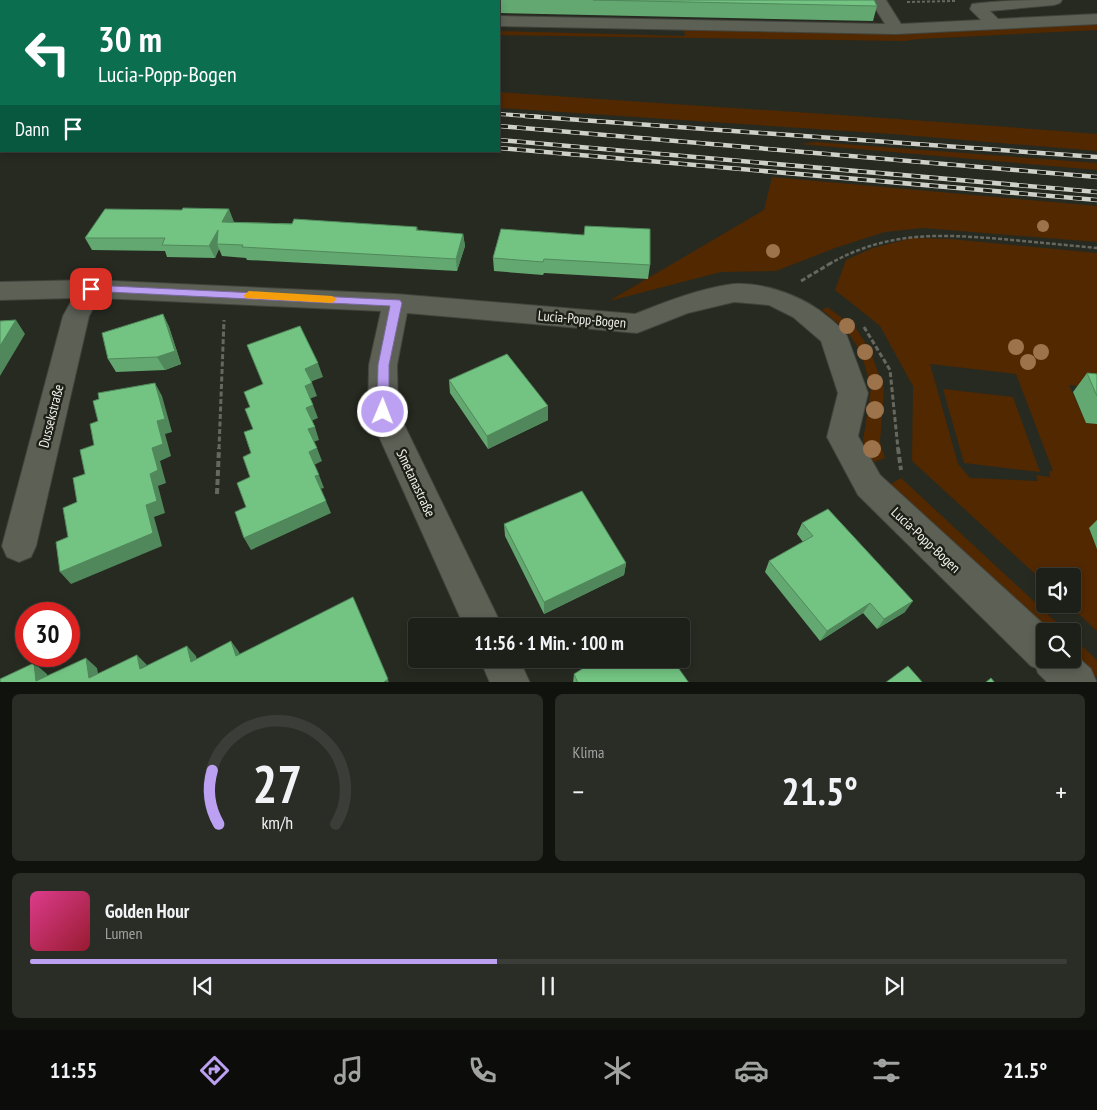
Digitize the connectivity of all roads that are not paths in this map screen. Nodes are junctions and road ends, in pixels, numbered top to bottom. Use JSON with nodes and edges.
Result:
{"nodes":[{"id":1,"x":1054,"y":0,"type":"edge"},
{"id":2,"x":874,"y":1,"type":"edge"},
{"id":3,"x":1097,"y":19,"type":"edge"},
{"id":4,"x":500,"y":21,"type":"edge"},
{"id":5,"x":995,"y":24,"type":"junction"},
{"id":6,"x":896,"y":29,"type":"junction"},
{"id":7,"x":91,"y":289,"type":"junction"},
{"id":8,"x":0,"y":291,"type":"edge"},
{"id":9,"x":396,"y":303,"type":"junction"},
{"id":10,"x":19,"y":546,"type":"dead end"},
{"id":11,"x":480,"y":618,"type":"edge"},
{"id":12,"x":1036,"y":643,"type":"edge"},
{"id":13,"x":503,"y":668,"type":"edge"},
{"id":14,"x":1073,"y":668,"type":"edge"},
{"id":15,"x":510,"y":682,"type":"edge"},
{"id":16,"x":1077,"y":682,"type":"edge"}],
"edges":[{"from":1,"to":5,"type":"street"},
{"from":2,"to":6,"type":"street"},
{"from":3,"to":5,"type":"street"},
{"from":4,"to":6,"type":"street"},
{"from":5,"to":6,"type":"street"},
{"from":7,"to":8,"type":"street","name":"Lucia-Popp-Bogen"},
{"from":7,"to":9,"type":"street","name":"Lucia-Popp-Bogen"},
{"from":7,"to":10,"type":"street","name":"Dussekstraße"},
{"from":9,"to":11,"type":"street","name":"Smetanastraße"},
{"from":9,"to":12,"type":"street","name":"Lucia-Popp-Bogen"},
{"from":13,"to":15,"type":"street"},
{"from":14,"to":16,"type":"street"}]}
